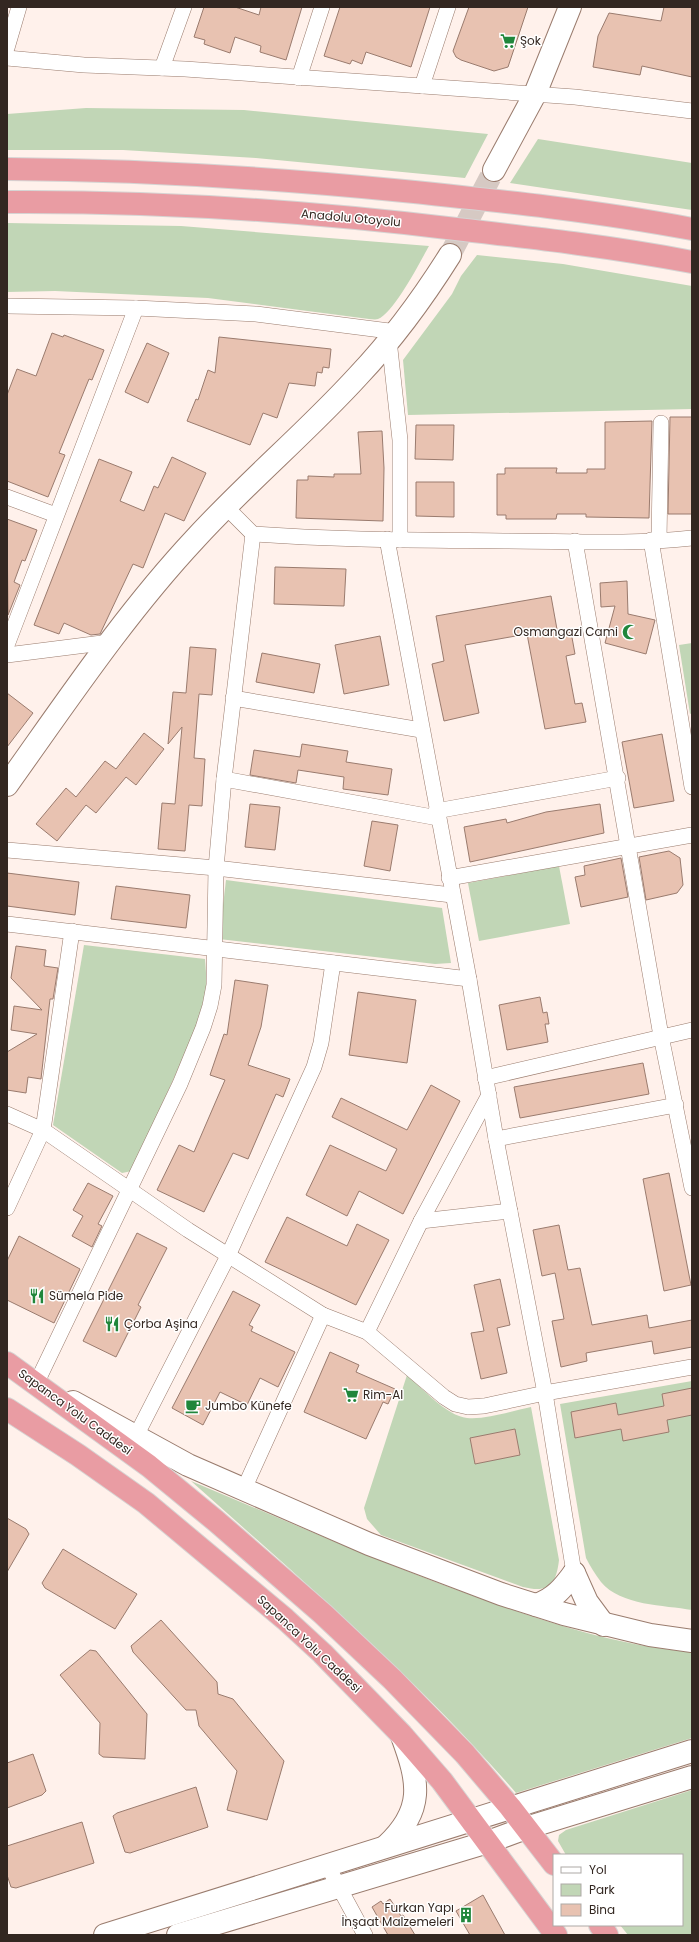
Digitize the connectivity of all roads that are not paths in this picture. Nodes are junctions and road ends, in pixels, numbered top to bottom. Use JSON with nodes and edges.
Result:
{"nodes":[{"id":1,"x":18,"y":7,"type":"edge"},
{"id":2,"x":184,"y":7,"type":"edge"},
{"id":3,"x":322,"y":7,"type":"edge"},
{"id":4,"x":448,"y":7,"type":"edge"},
{"id":5,"x":570,"y":7,"type":"edge"},
{"id":6,"x":7,"y":48,"type":"edge"},
{"id":7,"x":7,"y":58,"type":"edge"},
{"id":8,"x":162,"y":68,"type":"junction"},
{"id":9,"x":298,"y":78,"type":"junction"},
{"id":10,"x":422,"y":86,"type":"junction"},
{"id":11,"x":535,"y":94,"type":"junction"},
{"id":12,"x":692,"y":111,"type":"edge"},
{"id":13,"x":7,"y":169,"type":"edge"},
{"id":14,"x":494,"y":170,"type":"tunnel mouth"},
{"id":15,"x":7,"y":202,"type":"edge"},
{"id":16,"x":692,"y":229,"type":"edge"},
{"id":17,"x":450,"y":255,"type":"tunnel mouth"},
{"id":18,"x":692,"y":262,"type":"edge"},
{"id":19,"x":7,"y":306,"type":"edge"},
{"id":20,"x":136,"y":308,"type":"junction"},
{"id":21,"x":393,"y":336,"type":"junction"},
{"id":22,"x":661,"y":423,"type":"dead end"},
{"id":23,"x":7,"y":497,"type":"edge"},
{"id":24,"x":225,"y":506,"type":"junction"},
{"id":25,"x":56,"y":516,"type":"junction"},
{"id":26,"x":253,"y":534,"type":"junction"},
{"id":27,"x":692,"y":538,"type":"edge"},
{"id":28,"x":393,"y":539,"type":"junction"},
{"id":29,"x":655,"y":540,"type":"junction"},
{"id":30,"x":575,"y":541,"type":"junction"},
{"id":31,"x":110,"y":642,"type":"junction"},
{"id":32,"x":7,"y":645,"type":"edge"},
{"id":33,"x":7,"y":655,"type":"edge"},
{"id":34,"x":233,"y":698,"type":"junction"},
{"id":35,"x":421,"y":730,"type":"junction"},
{"id":36,"x":618,"y":778,"type":"junction"},
{"id":37,"x":224,"y":779,"type":"junction"},
{"id":38,"x":7,"y":785,"type":"edge"},
{"id":39,"x":692,"y":787,"type":"edge"},
{"id":40,"x":437,"y":815,"type":"junction"},
{"id":41,"x":692,"y":835,"type":"edge"},
{"id":42,"x":629,"y":846,"type":"junction"},
{"id":43,"x":7,"y":850,"type":"edge"},
{"id":44,"x":216,"y":868,"type":"junction"},
{"id":45,"x":449,"y":878,"type":"junction"},
{"id":46,"x":452,"y":895,"type":"junction"},
{"id":47,"x":7,"y":924,"type":"edge"},
{"id":48,"x":72,"y":931,"type":"junction"},
{"id":49,"x":213,"y":949,"type":"junction"},
{"id":50,"x":333,"y":963,"type":"junction"},
{"id":51,"x":469,"y":980,"type":"junction"},
{"id":52,"x":692,"y":1030,"type":"edge"},
{"id":53,"x":661,"y":1036,"type":"junction"},
{"id":54,"x":485,"y":1078,"type":"junction"},
{"id":55,"x":489,"y":1095,"type":"junction"},
{"id":56,"x":676,"y":1105,"type":"junction"},
{"id":57,"x":7,"y":1114,"type":"edge"},
{"id":58,"x":42,"y":1130,"type":"junction"},
{"id":59,"x":687,"y":1135,"type":"edge"},
{"id":60,"x":496,"y":1138,"type":"junction"},
{"id":61,"x":692,"y":1188,"type":"edge"},
{"id":62,"x":129,"y":1190,"type":"junction"},
{"id":63,"x":7,"y":1208,"type":"edge"},
{"id":64,"x":510,"y":1210,"type":"junction"},
{"id":65,"x":421,"y":1221,"type":"junction"},
{"id":66,"x":228,"y":1256,"type":"junction"},
{"id":67,"x":323,"y":1315,"type":"junction"},
{"id":68,"x":367,"y":1332,"type":"junction"},
{"id":69,"x":7,"y":1363,"type":"edge"},
{"id":70,"x":692,"y":1367,"type":"edge"},
{"id":71,"x":37,"y":1382,"type":"junction"},
{"id":72,"x":545,"y":1392,"type":"junction"},
{"id":73,"x":7,"y":1409,"type":"edge"},
{"id":74,"x":136,"y":1436,"type":"junction"},
{"id":75,"x":243,"y":1490,"type":"junction"},
{"id":76,"x":574,"y":1573,"type":"junction"},
{"id":77,"x":536,"y":1605,"type":"junction"},
{"id":78,"x":604,"y":1625,"type":"junction"},
{"id":79,"x":692,"y":1641,"type":"edge"},
{"id":80,"x":402,"y":1735,"type":"junction"},
{"id":81,"x":692,"y":1751,"type":"edge"},
{"id":82,"x":692,"y":1777,"type":"edge"},
{"id":83,"x":510,"y":1807,"type":"junction"},
{"id":84,"x":472,"y":1819,"type":"junction"},
{"id":85,"x":526,"y":1828,"type":"junction"},
{"id":86,"x":488,"y":1842,"type":"junction"},
{"id":87,"x":384,"y":1847,"type":"junction"},
{"id":88,"x":553,"y":1863,"type":"edge"},
{"id":89,"x":327,"y":1865,"type":"junction"},
{"id":90,"x":337,"y":1886,"type":"junction"},
{"id":91,"x":601,"y":1926,"type":"edge"},
{"id":92,"x":548,"y":1932,"type":"edge"},
{"id":93,"x":105,"y":1935,"type":"edge"},
{"id":94,"x":178,"y":1935,"type":"edge"},
{"id":95,"x":365,"y":1935,"type":"edge"},
{"id":96,"x":608,"y":1935,"type":"edge"}],
"edges":[{"from":1,"to":6,"type":"street"},
{"from":2,"to":8,"type":"street"},
{"from":3,"to":9,"type":"street"},
{"from":4,"to":10,"type":"street"},
{"from":5,"to":11,"type":"street"},
{"from":7,"to":8,"type":"street"},
{"from":8,"to":9,"type":"street"},
{"from":9,"to":10,"type":"street"},
{"from":10,"to":11,"type":"street"},
{"from":11,"to":12,"type":"street"},
{"from":11,"to":14,"type":"street"},
{"from":13,"to":16,"type":"highway"},
{"from":15,"to":18,"type":"highway","name":"Anadolu Otoyolu"},
{"from":17,"to":21,"type":"street"},
{"from":19,"to":20,"type":"street"},
{"from":20,"to":21,"type":"street"},
{"from":20,"to":25,"type":"street"},
{"from":21,"to":24,"type":"street"},
{"from":21,"to":28,"type":"street"},
{"from":22,"to":29,"type":"street"},
{"from":23,"to":25,"type":"street"},
{"from":24,"to":26,"type":"street"},
{"from":24,"to":31,"type":"street"},
{"from":25,"to":32,"type":"street"},
{"from":26,"to":28,"type":"street"},
{"from":26,"to":34,"type":"street"},
{"from":27,"to":29,"type":"street"},
{"from":28,"to":30,"type":"street"},
{"from":28,"to":35,"type":"street"},
{"from":29,"to":30,"type":"street"},
{"from":29,"to":39,"type":"street"},
{"from":30,"to":36,"type":"street"},
{"from":31,"to":33,"type":"street"},
{"from":31,"to":38,"type":"street"},
{"from":34,"to":35,"type":"street"},
{"from":34,"to":37,"type":"street"},
{"from":35,"to":40,"type":"street"},
{"from":36,"to":40,"type":"street"},
{"from":36,"to":42,"type":"street"},
{"from":37,"to":40,"type":"street"},
{"from":37,"to":44,"type":"street"},
{"from":40,"to":45,"type":"street"},
{"from":41,"to":42,"type":"street"},
{"from":42,"to":45,"type":"street"},
{"from":42,"to":53,"type":"street"},
{"from":43,"to":44,"type":"street"},
{"from":44,"to":46,"type":"street"},
{"from":44,"to":49,"type":"street"},
{"from":45,"to":46,"type":"street"},
{"from":46,"to":51,"type":"street"},
{"from":47,"to":48,"type":"street"},
{"from":48,"to":49,"type":"street"},
{"from":48,"to":58,"type":"street"},
{"from":49,"to":50,"type":"street"},
{"from":49,"to":62,"type":"street"},
{"from":50,"to":51,"type":"street"},
{"from":50,"to":66,"type":"street"},
{"from":51,"to":54,"type":"street"},
{"from":52,"to":53,"type":"street"},
{"from":53,"to":54,"type":"street"},
{"from":53,"to":56,"type":"street"},
{"from":54,"to":55,"type":"street"},
{"from":55,"to":60,"type":"street"},
{"from":55,"to":65,"type":"street"},
{"from":56,"to":59,"type":"street"},
{"from":56,"to":60,"type":"street"},
{"from":57,"to":58,"type":"street"},
{"from":58,"to":62,"type":"street"},
{"from":58,"to":63,"type":"street"},
{"from":59,"to":61,"type":"street"},
{"from":60,"to":64,"type":"street"},
{"from":62,"to":66,"type":"street"},
{"from":62,"to":71,"type":"street"},
{"from":64,"to":65,"type":"street"},
{"from":64,"to":72,"type":"street"},
{"from":65,"to":68,"type":"street"},
{"from":66,"to":67,"type":"street"},
{"from":66,"to":74,"type":"street"},
{"from":67,"to":68,"type":"street"},
{"from":67,"to":75,"type":"street"},
{"from":68,"to":72,"type":"street"},
{"from":69,"to":71,"type":"street"},
{"from":69,"to":83,"type":"highway","name":"Sapanca Yolu Caddesi"},
{"from":70,"to":72,"type":"street"},
{"from":71,"to":74,"type":"street"},
{"from":72,"to":76,"type":"street"},
{"from":73,"to":80,"type":"highway","name":"Sapanca Yolu Caddesi"},
{"from":74,"to":75,"type":"street"},
{"from":75,"to":77,"type":"street"},
{"from":76,"to":77,"type":"street"},
{"from":76,"to":78,"type":"street"},
{"from":77,"to":78,"type":"street"},
{"from":78,"to":79,"type":"street"},
{"from":80,"to":84,"type":"highway","name":"Sapanca Yolu Caddesi"},
{"from":80,"to":87,"type":"street"},
{"from":81,"to":83,"type":"street"},
{"from":82,"to":85,"type":"street"},
{"from":83,"to":84,"type":"street"},
{"from":83,"to":85,"type":"highway","name":"Sapanca Yolu Caddesi"},
{"from":84,"to":86,"type":"highway","name":"Sapanca Yolu Caddesi"},
{"from":84,"to":87,"type":"street"},
{"from":85,"to":86,"type":"street"},
{"from":85,"to":88,"type":"highway","name":"Sapanca Yolu Caddesi"},
{"from":86,"to":90,"type":"street"},
{"from":86,"to":92,"type":"highway","name":"Sapanca Yolu Caddesi"},
{"from":87,"to":89,"type":"street"},
{"from":89,"to":90,"type":"street"},
{"from":89,"to":93,"type":"street"},
{"from":90,"to":94,"type":"street"},
{"from":90,"to":95,"type":"street"},
{"from":91,"to":96,"type":"highway"}]}
